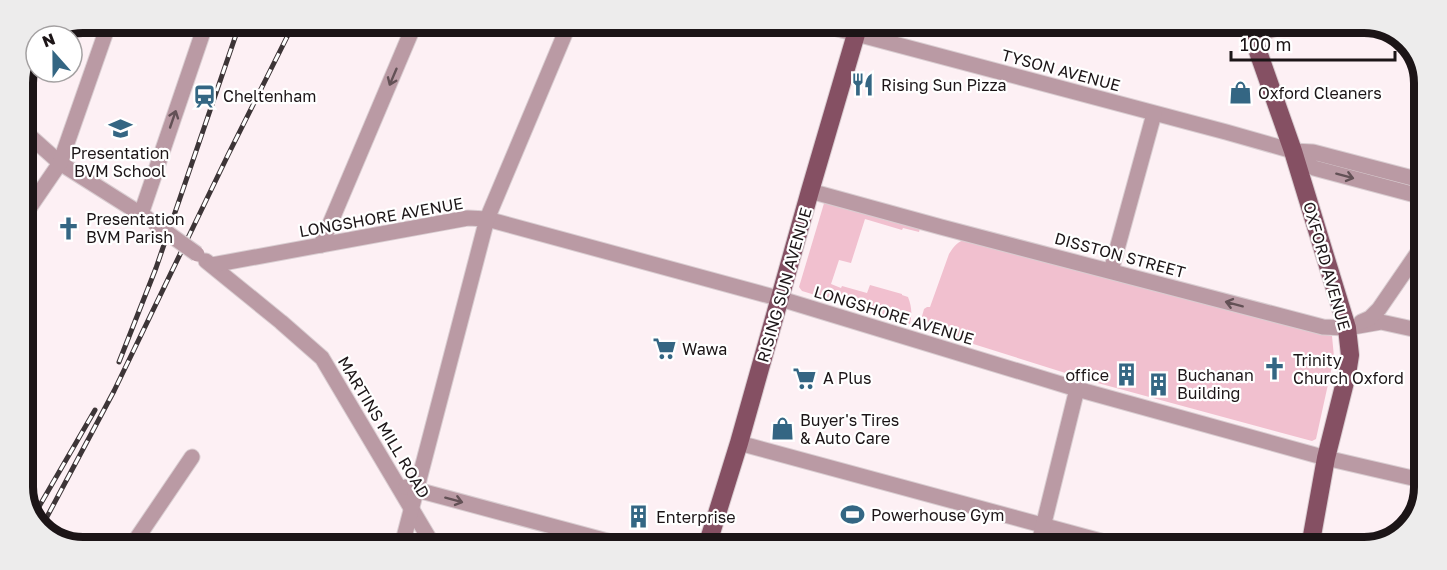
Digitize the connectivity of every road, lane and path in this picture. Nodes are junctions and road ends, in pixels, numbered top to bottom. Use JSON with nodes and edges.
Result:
{"nodes":[{"id":1,"x":105,"y":33,"type":"edge"},
{"id":2,"x":203,"y":33,"type":"edge"},
{"id":3,"x":412,"y":33,"type":"edge"},
{"id":4,"x":565,"y":33,"type":"edge"},
{"id":5,"x":856,"y":33,"type":"edge"},
{"id":6,"x":871,"y":33,"type":"edge"},
{"id":7,"x":1251,"y":33,"type":"edge"},
{"id":8,"x":1154,"y":114,"type":"junction"},
{"id":9,"x":33,"y":139,"type":"edge"},
{"id":10,"x":1293,"y":151,"type":"junction"},
{"id":11,"x":60,"y":163,"type":"junction"},
{"id":12,"x":1414,"y":178,"type":"edge"},
{"id":13,"x":810,"y":191,"type":"junction"},
{"id":14,"x":1414,"y":194,"type":"edge"},
{"id":15,"x":33,"y":202,"type":"edge"},
{"id":16,"x":141,"y":214,"type":"junction"},
{"id":17,"x":487,"y":219,"type":"junction"},
{"id":18,"x":321,"y":245,"type":"junction"},
{"id":19,"x":1414,"y":258,"type":"edge"},
{"id":20,"x":212,"y":265,"type":"junction"},
{"id":21,"x":1111,"y":271,"type":"junction"},
{"id":22,"x":781,"y":299,"type":"junction"},
{"id":23,"x":1347,"y":328,"type":"junction"},
{"id":24,"x":1414,"y":329,"type":"edge"},
{"id":25,"x":1077,"y":389,"type":"junction"},
{"id":26,"x":739,"y":443,"type":"junction"},
{"id":27,"x":192,"y":458,"type":"dead end"},
{"id":28,"x":1326,"y":458,"type":"junction"},
{"id":29,"x":1414,"y":478,"type":"edge"},
{"id":30,"x":398,"y":484,"type":"junction"},
{"id":31,"x":415,"y":490,"type":"junction"},
{"id":32,"x":411,"y":507,"type":"junction"},
{"id":33,"x":1044,"y":525,"type":"junction"},
{"id":34,"x":138,"y":537,"type":"edge"},
{"id":35,"x":404,"y":537,"type":"edge"},
{"id":36,"x":428,"y":537,"type":"edge"},
{"id":37,"x":592,"y":537,"type":"edge"},
{"id":38,"x":710,"y":537,"type":"edge"},
{"id":39,"x":1041,"y":537,"type":"edge"},
{"id":40,"x":1088,"y":537,"type":"edge"},
{"id":41,"x":1312,"y":537,"type":"edge"}],
"edges":[{"from":1,"to":11,"type":"street"},
{"from":16,"to":2,"type":"street","one_way":true},
{"from":3,"to":18,"type":"street","one_way":true},
{"from":4,"to":17,"type":"street"},
{"from":5,"to":13,"type":"main road","name":"RISING SUN AVENUE"},
{"from":6,"to":8,"type":"street","name":"TYSON AVENUE"},
{"from":7,"to":10,"type":"main road","name":"OXFORD AVENUE"},
{"from":8,"to":10,"type":"street","name":"TYSON AVENUE"},
{"from":8,"to":21,"type":"street"},
{"from":9,"to":11,"type":"street","name":"MARTINS MILL ROAD"},
{"from":10,"to":12,"type":"street","name":"TYSON AVENUE"},
{"from":10,"to":14,"type":"street","name":"TYSON AVENUE","one_way":true},
{"from":10,"to":23,"type":"main road","name":"OXFORD AVENUE"},
{"from":11,"to":15,"type":"street"},
{"from":11,"to":16,"type":"street","name":"MARTINS MILL ROAD"},
{"from":13,"to":21,"type":"street","name":"DISSTON STREET"},
{"from":13,"to":22,"type":"main road","name":"RISING SUN AVENUE"},
{"from":16,"to":20,"type":"street","name":"MARTINS MILL ROAD","bridge":true},
{"from":17,"to":18,"type":"street","name":"LONGSHORE AVENUE"},
{"from":17,"to":22,"type":"street","name":"LONGSHORE AVENUE"},
{"from":17,"to":31,"type":"street"},
{"from":18,"to":20,"type":"street","name":"LONGSHORE AVENUE"},
{"from":19,"to":23,"type":"street"},
{"from":20,"to":30,"type":"street","name":"MARTINS MILL ROAD"},
{"from":23,"to":21,"type":"street","name":"DISSTON STREET","one_way":true},
{"from":22,"to":25,"type":"street","name":"LONGSHORE AVENUE"},
{"from":22,"to":26,"type":"main road","name":"RISING SUN AVENUE"},
{"from":23,"to":24,"type":"street","name":"DISSTON STREET"},
{"from":23,"to":28,"type":"main road","name":"OXFORD AVENUE"},
{"from":25,"to":28,"type":"street","name":"LONGSHORE AVENUE"},
{"from":25,"to":33,"type":"street"},
{"from":26,"to":33,"type":"street"},
{"from":26,"to":38,"type":"main road","name":"RISING SUN AVENUE"},
{"from":27,"to":34,"type":"street"},
{"from":28,"to":29,"type":"street","name":"LONGSHORE AVENUE"},
{"from":28,"to":41,"type":"main road","name":"OXFORD AVENUE"},
{"from":30,"to":31,"type":"street"},
{"from":30,"to":32,"type":"street","name":"MARTINS MILL ROAD"},
{"from":31,"to":32,"type":"street"},
{"from":31,"to":37,"type":"street","one_way":true},
{"from":32,"to":35,"type":"street"},
{"from":32,"to":36,"type":"street","name":"MARTINS MILL ROAD"},
{"from":33,"to":39,"type":"street"},
{"from":33,"to":40,"type":"street"}]}
